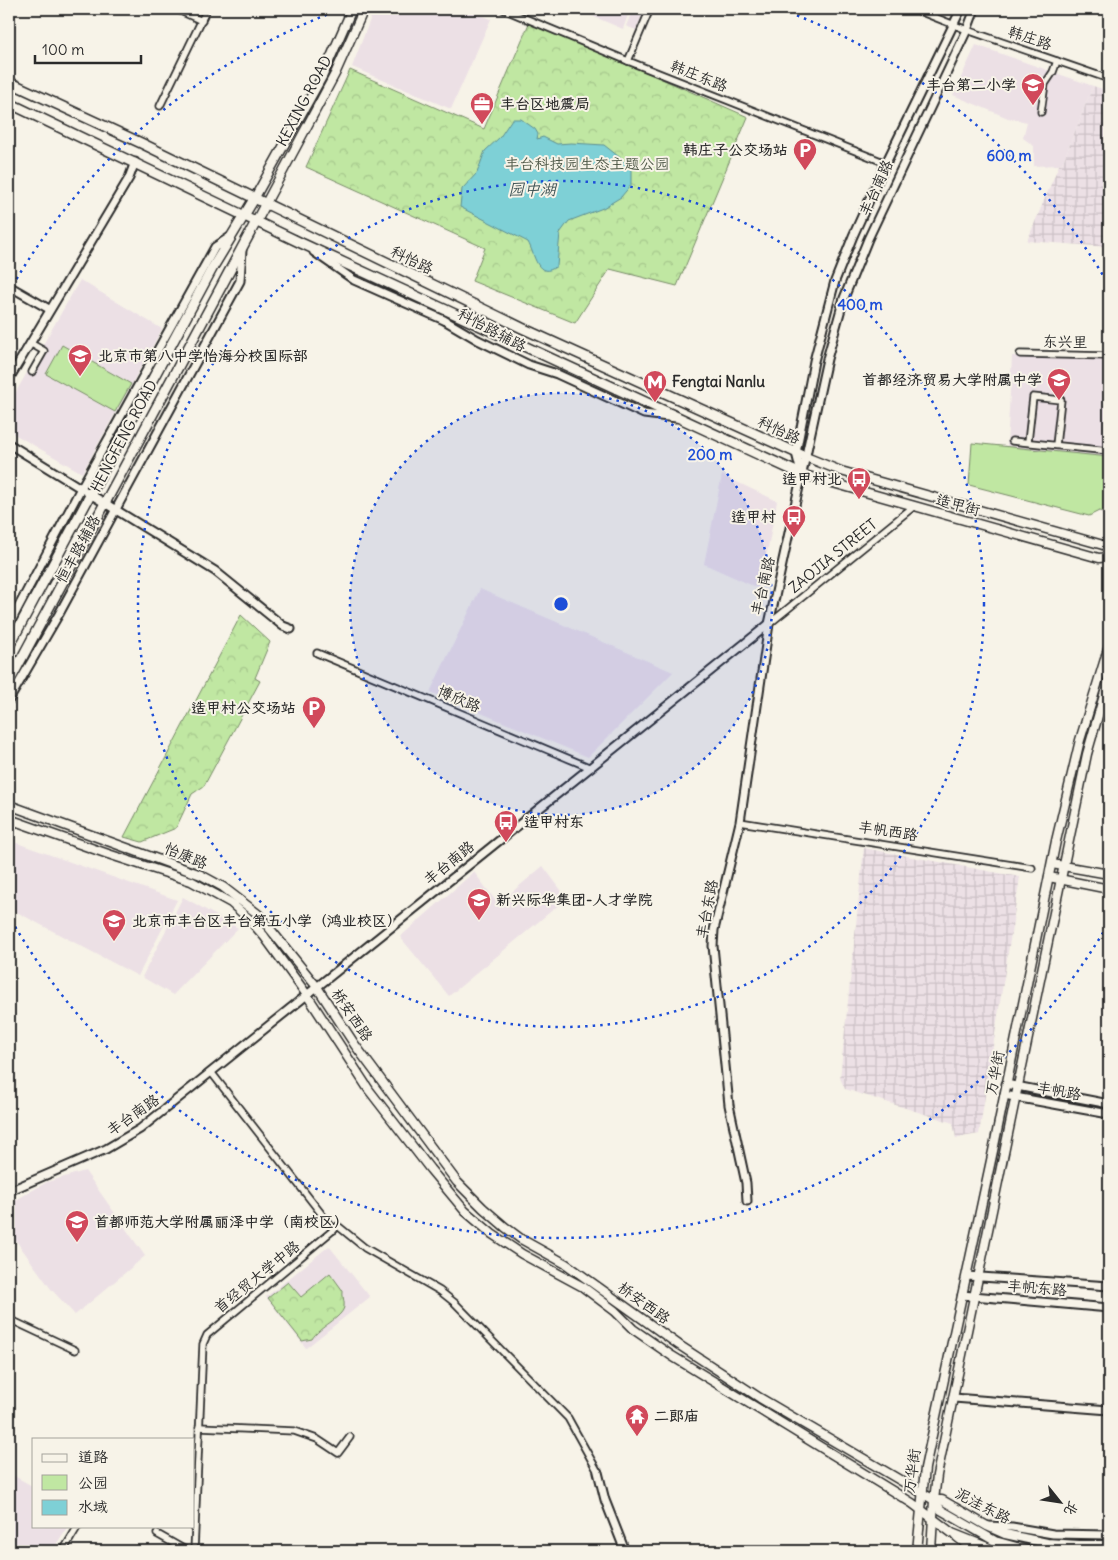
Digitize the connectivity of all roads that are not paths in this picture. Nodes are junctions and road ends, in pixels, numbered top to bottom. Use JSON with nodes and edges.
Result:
{"nodes":[{"id":1,"x":176,"y":9,"type":"edge"},
{"id":2,"x":208,"y":9,"type":"edge"},
{"id":3,"x":352,"y":9,"type":"edge"},
{"id":4,"x":364,"y":9,"type":"edge"},
{"id":5,"x":503,"y":9,"type":"edge"},
{"id":6,"x":650,"y":9,"type":"edge"},
{"id":7,"x":914,"y":9,"type":"edge"},
{"id":8,"x":961,"y":9,"type":"edge"},
{"id":9,"x":975,"y":9,"type":"edge"},
{"id":10,"x":202,"y":21,"type":"junction"},
{"id":11,"x":954,"y":25,"type":"junction"},
{"id":12,"x":967,"y":30,"type":"junction"},
{"id":13,"x":628,"y":61,"type":"junction"},
{"id":14,"x":1057,"y":61,"type":"junction"},
{"id":15,"x":1109,"y":79,"type":"edge"},
{"id":16,"x":9,"y":82,"type":"edge"},
{"id":17,"x":9,"y":103,"type":"edge"},
{"id":18,"x":160,"y":106,"type":"dead end"},
{"id":19,"x":1041,"y":112,"type":"dead end"},
{"id":20,"x":135,"y":162,"type":"junction"},
{"id":21,"x":886,"y":163,"type":"junction"},
{"id":22,"x":254,"y":199,"type":"junction"},
{"id":23,"x":265,"y":205,"type":"junction"},
{"id":24,"x":245,"y":215,"type":"junction"},
{"id":25,"x":257,"y":221,"type":"junction"},
{"id":26,"x":232,"y":235,"type":"junction"},
{"id":27,"x":302,"y":242,"type":"junction"},
{"id":28,"x":242,"y":248,"type":"junction"},
{"id":29,"x":9,"y":286,"type":"edge"},
{"id":30,"x":50,"y":309,"type":"junction"},
{"id":31,"x":30,"y":343,"type":"junction"},
{"id":32,"x":1020,"y":354,"type":"dead end"},
{"id":33,"x":1109,"y":356,"type":"edge"},
{"id":34,"x":32,"y":372,"type":"dead end"},
{"id":35,"x":9,"y":379,"type":"edge"},
{"id":36,"x":680,"y":419,"type":"junction"},
{"id":37,"x":1012,"y":441,"type":"dead end"},
{"id":38,"x":1028,"y":442,"type":"junction"},
{"id":39,"x":9,"y":444,"type":"edge"},
{"id":40,"x":1056,"y":445,"type":"junction"},
{"id":41,"x":1109,"y":451,"type":"edge"},
{"id":42,"x":796,"y":453,"type":"junction"},
{"id":43,"x":806,"y":457,"type":"junction"},
{"id":44,"x":801,"y":474,"type":"junction"},
{"id":45,"x":81,"y":488,"type":"junction"},
{"id":46,"x":91,"y":494,"type":"junction"},
{"id":47,"x":104,"y":502,"type":"junction"},
{"id":48,"x":913,"y":507,"type":"junction"},
{"id":49,"x":116,"y":510,"type":"junction"},
{"id":50,"x":1109,"y":548,"type":"edge"},
{"id":51,"x":1109,"y":557,"type":"edge"},
{"id":52,"x":769,"y":624,"type":"junction"},
{"id":53,"x":9,"y":625,"type":"edge"},
{"id":54,"x":291,"y":629,"type":"dead end"},
{"id":55,"x":9,"y":646,"type":"edge"},
{"id":56,"x":1109,"y":646,"type":"edge"},
{"id":57,"x":317,"y":653,"type":"dead end"},
{"id":58,"x":1109,"y":678,"type":"edge"},
{"id":59,"x":9,"y":682,"type":"edge"},
{"id":60,"x":9,"y":700,"type":"edge"},
{"id":61,"x":591,"y":768,"type":"junction"},
{"id":62,"x":9,"y":805,"type":"edge"},
{"id":63,"x":9,"y":819,"type":"edge"},
{"id":64,"x":740,"y":822,"type":"junction"},
{"id":65,"x":1052,"y":864,"type":"junction"},
{"id":66,"x":1065,"y":866,"type":"junction"},
{"id":67,"x":1032,"y":868,"type":"dead end"},
{"id":68,"x":1109,"y":874,"type":"edge"},
{"id":69,"x":1049,"y":877,"type":"junction"},
{"id":70,"x":1062,"y":879,"type":"junction"},
{"id":71,"x":1109,"y":889,"type":"edge"},
{"id":72,"x":317,"y":987,"type":"junction"},
{"id":73,"x":307,"y":995,"type":"junction"},
{"id":74,"x":211,"y":1072,"type":"junction"},
{"id":75,"x":1006,"y":1084,"type":"junction"},
{"id":76,"x":1017,"y":1086,"type":"junction"},
{"id":77,"x":1004,"y":1095,"type":"junction"},
{"id":78,"x":1015,"y":1097,"type":"junction"},
{"id":79,"x":1109,"y":1104,"type":"edge"},
{"id":80,"x":1109,"y":1114,"type":"edge"},
{"id":81,"x":9,"y":1190,"type":"edge"},
{"id":82,"x":748,"y":1201,"type":"dead end"},
{"id":83,"x":336,"y":1228,"type":"junction"},
{"id":84,"x":967,"y":1276,"type":"junction"},
{"id":85,"x":979,"y":1277,"type":"junction"},
{"id":86,"x":1109,"y":1286,"type":"edge"},
{"id":87,"x":962,"y":1295,"type":"junction"},
{"id":88,"x":975,"y":1296,"type":"junction"},
{"id":89,"x":1109,"y":1308,"type":"edge"},
{"id":90,"x":9,"y":1320,"type":"edge"},
{"id":91,"x":75,"y":1350,"type":"dead end"},
{"id":92,"x":954,"y":1398,"type":"junction"},
{"id":93,"x":1109,"y":1410,"type":"edge"},
{"id":94,"x":199,"y":1427,"type":"junction"},
{"id":95,"x":350,"y":1437,"type":"dead end"},
{"id":96,"x":598,"y":1472,"type":"joint"},
{"id":97,"x":922,"y":1494,"type":"junction"},
{"id":98,"x":934,"y":1500,"type":"junction"},
{"id":99,"x":921,"y":1510,"type":"junction"},
{"id":100,"x":933,"y":1520,"type":"junction"},
{"id":101,"x":195,"y":1526,"type":"edge"},
{"id":102,"x":987,"y":1526,"type":"junction"},
{"id":103,"x":77,"y":1528,"type":"edge"},
{"id":104,"x":195,"y":1528,"type":"edge"},
{"id":105,"x":952,"y":1533,"type":"junction"},
{"id":106,"x":157,"y":1534,"type":"dead end"},
{"id":107,"x":1109,"y":1535,"type":"edge"},
{"id":108,"x":1109,"y":1545,"type":"edge"},
{"id":109,"x":63,"y":1551,"type":"edge"},
{"id":110,"x":187,"y":1551,"type":"edge"},
{"id":111,"x":194,"y":1551,"type":"edge"},
{"id":112,"x":626,"y":1551,"type":"edge"},
{"id":113,"x":917,"y":1551,"type":"edge"},
{"id":114,"x":931,"y":1551,"type":"edge"},
{"id":115,"x":976,"y":1551,"type":"edge"},
{"id":116,"x":998,"y":1551,"type":"edge"},
{"id":117,"x":1030,"y":1551,"type":"edge"}],
"edges":[{"from":1,"to":10,"type":"street"},
{"from":2,"to":10,"type":"street"},
{"from":3,"to":22,"type":"main road","name":"KEXING ROAD"},
{"from":4,"to":23,"type":"main road","name":"KEXING ROAD"},
{"from":5,"to":13,"type":"street","name":"韩庄东路"},
{"from":6,"to":13,"type":"street"},
{"from":7,"to":11,"type":"street","name":"韩庄路"},
{"from":8,"to":11,"type":"street","name":"丰台南路"},
{"from":9,"to":12,"type":"street","name":"丰台南路"},
{"from":10,"to":18,"type":"street"},
{"from":11,"to":12,"type":"street","name":"韩庄路"},
{"from":11,"to":21,"type":"street","name":"丰台南路"},
{"from":12,"to":14,"type":"street","name":"韩庄路"},
{"from":12,"to":43,"type":"street","name":"丰台南路"},
{"from":13,"to":21,"type":"street","name":"韩庄东路"},
{"from":14,"to":15,"type":"street","name":"韩庄路"},
{"from":14,"to":19,"type":"street"},
{"from":16,"to":22,"type":"main road","name":"科怡路"},
{"from":17,"to":20,"type":"main road","name":"科怡路"},
{"from":20,"to":24,"type":"main road","name":"科怡路"},
{"from":20,"to":30,"type":"street"},
{"from":21,"to":42,"type":"street","name":"丰台南路"},
{"from":22,"to":23,"type":"main road","name":"科怡路"},
{"from":22,"to":24,"type":"main road","name":"HENGFENG ROAD"},
{"from":23,"to":25,"type":"main road","name":"HENGFENG ROAD"},
{"from":23,"to":42,"type":"main road","name":"科怡路"},
{"from":24,"to":25,"type":"main road","name":"科怡路"},
{"from":24,"to":26,"type":"main road","name":"HENGFENG ROAD"},
{"from":25,"to":27,"type":"main road","name":"科怡路"},
{"from":25,"to":28,"type":"main road","name":"HENGFENG ROAD"},
{"from":26,"to":45,"type":"street","name":"恒丰路辅路"},
{"from":26,"to":46,"type":"main road","name":"HENGFENG ROAD"},
{"from":27,"to":36,"type":"main road","name":"科怡路"},
{"from":27,"to":36,"type":"street","name":"科怡路辅路"},
{"from":28,"to":47,"type":"main road","name":"HENGFENG ROAD"},
{"from":28,"to":49,"type":"street","name":"恒丰路辅路"},
{"from":29,"to":30,"type":"street"},
{"from":30,"to":31,"type":"street"},
{"from":31,"to":34,"type":"street"},
{"from":31,"to":35,"type":"street"},
{"from":32,"to":33,"type":"street","name":"东兴里"},
{"from":36,"to":44,"type":"main road","name":"科怡路"},
{"from":37,"to":38,"type":"street"},
{"from":38,"to":40,"type":"street"},
{"from":38,"to":40,"type":"street"},
{"from":39,"to":45,"type":"street"},
{"from":40,"to":41,"type":"street"},
{"from":42,"to":43,"type":"main road","name":"科怡路"},
{"from":42,"to":44,"type":"street","name":"丰台南路"},
{"from":43,"to":44,"type":"street","name":"丰台南路"},
{"from":43,"to":50,"type":"main road","name":"造甲街"},
{"from":44,"to":48,"type":"main road","name":"造甲街"},
{"from":44,"to":52,"type":"street","name":"丰台南路"},
{"from":45,"to":46,"type":"street"},
{"from":45,"to":53,"type":"street","name":"恒丰路辅路"},
{"from":46,"to":47,"type":"street"},
{"from":46,"to":55,"type":"main road","name":"HENGFENG ROAD"},
{"from":47,"to":49,"type":"street"},
{"from":47,"to":59,"type":"main road","name":"HENGFENG ROAD"},
{"from":48,"to":51,"type":"main road","name":"造甲街"},
{"from":48,"to":52,"type":"street","name":"ZAOJIA STREET"},
{"from":49,"to":54,"type":"street"},
{"from":49,"to":60,"type":"street","name":"恒丰路辅路"},
{"from":52,"to":61,"type":"street","name":"丰台南路"},
{"from":52,"to":64,"type":"street","name":"丰台东路"},
{"from":56,"to":65,"type":"main road","name":"万华街"},
{"from":57,"to":61,"type":"street","name":"博欣路"},
{"from":58,"to":66,"type":"main road","name":"万华街"},
{"from":61,"to":72,"type":"street","name":"丰台南路"},
{"from":62,"to":72,"type":"main road","name":"怡康路"},
{"from":63,"to":73,"type":"main road","name":"怡康路"},
{"from":64,"to":67,"type":"street","name":"丰帆西路"},
{"from":64,"to":82,"type":"street","name":"丰台东路"},
{"from":65,"to":66,"type":"main road"},
{"from":65,"to":69,"type":"main road","name":"万华街"},
{"from":66,"to":68,"type":"main road"},
{"from":66,"to":70,"type":"main road","name":"万华街"},
{"from":69,"to":70,"type":"main road"},
{"from":69,"to":75,"type":"main road","name":"万华街"},
{"from":70,"to":71,"type":"main road"},
{"from":70,"to":76,"type":"main road","name":"万华街"},
{"from":72,"to":73,"type":"street","name":"丰台南路"},
{"from":72,"to":97,"type":"main road","name":"桥安西路"},
{"from":73,"to":74,"type":"street","name":"丰台南路"},
{"from":73,"to":99,"type":"main road","name":"桥安西路"},
{"from":74,"to":81,"type":"street","name":"丰台南路"},
{"from":74,"to":83,"type":"street"},
{"from":75,"to":76,"type":"street","name":"丰帆路"},
{"from":75,"to":77,"type":"main road","name":"万华街"},
{"from":76,"to":78,"type":"main road","name":"万华街"},
{"from":76,"to":79,"type":"street","name":"丰帆路"},
{"from":77,"to":78,"type":"street","name":"丰帆路"},
{"from":77,"to":84,"type":"main road","name":"万华街"},
{"from":78,"to":80,"type":"street","name":"丰帆路"},
{"from":78,"to":85,"type":"main road","name":"万华街"},
{"from":83,"to":94,"type":"street","name":"首经贸大学中路"},
{"from":83,"to":96,"type":"street"},
{"from":84,"to":85,"type":"street","name":"丰帆东路"},
{"from":84,"to":87,"type":"main road","name":"万华街"},
{"from":85,"to":86,"type":"street","name":"丰帆东路"},
{"from":85,"to":88,"type":"main road","name":"万华街"},
{"from":87,"to":88,"type":"street","name":"丰帆东路"},
{"from":87,"to":97,"type":"main road","name":"万华街"},
{"from":88,"to":89,"type":"street","name":"丰帆东路"},
{"from":88,"to":92,"type":"main road","name":"万华街"},
{"from":90,"to":91,"type":"street"},
{"from":92,"to":93,"type":"street"},
{"from":92,"to":98,"type":"main road","name":"万华街"},
{"from":94,"to":95,"type":"street"},
{"from":94,"to":101,"type":"street"},
{"from":96,"to":112,"type":"street"},
{"from":97,"to":98,"type":"main road","name":"桥安西路"},
{"from":97,"to":99,"type":"main road","name":"万华街"},
{"from":98,"to":100,"type":"main road","name":"万华街"},
{"from":98,"to":102,"type":"main road","name":"泥洼东路"},
{"from":98,"to":117,"type":"main road","name":"桥安西路"},
{"from":99,"to":100,"type":"main road","name":"桥安西路"},
{"from":99,"to":113,"type":"main road","name":"万华街"},
{"from":100,"to":105,"type":"main road","name":"桥安西路"},
{"from":100,"to":114,"type":"main road","name":"万华街"},
{"from":102,"to":107,"type":"street"},
{"from":102,"to":108,"type":"main road","name":"泥洼东路"},
{"from":103,"to":109,"type":"street"},
{"from":104,"to":111,"type":"street"},
{"from":105,"to":115,"type":"main road"},
{"from":105,"to":116,"type":"main road","name":"桥安西路"},
{"from":106,"to":110,"type":"street"}]}
